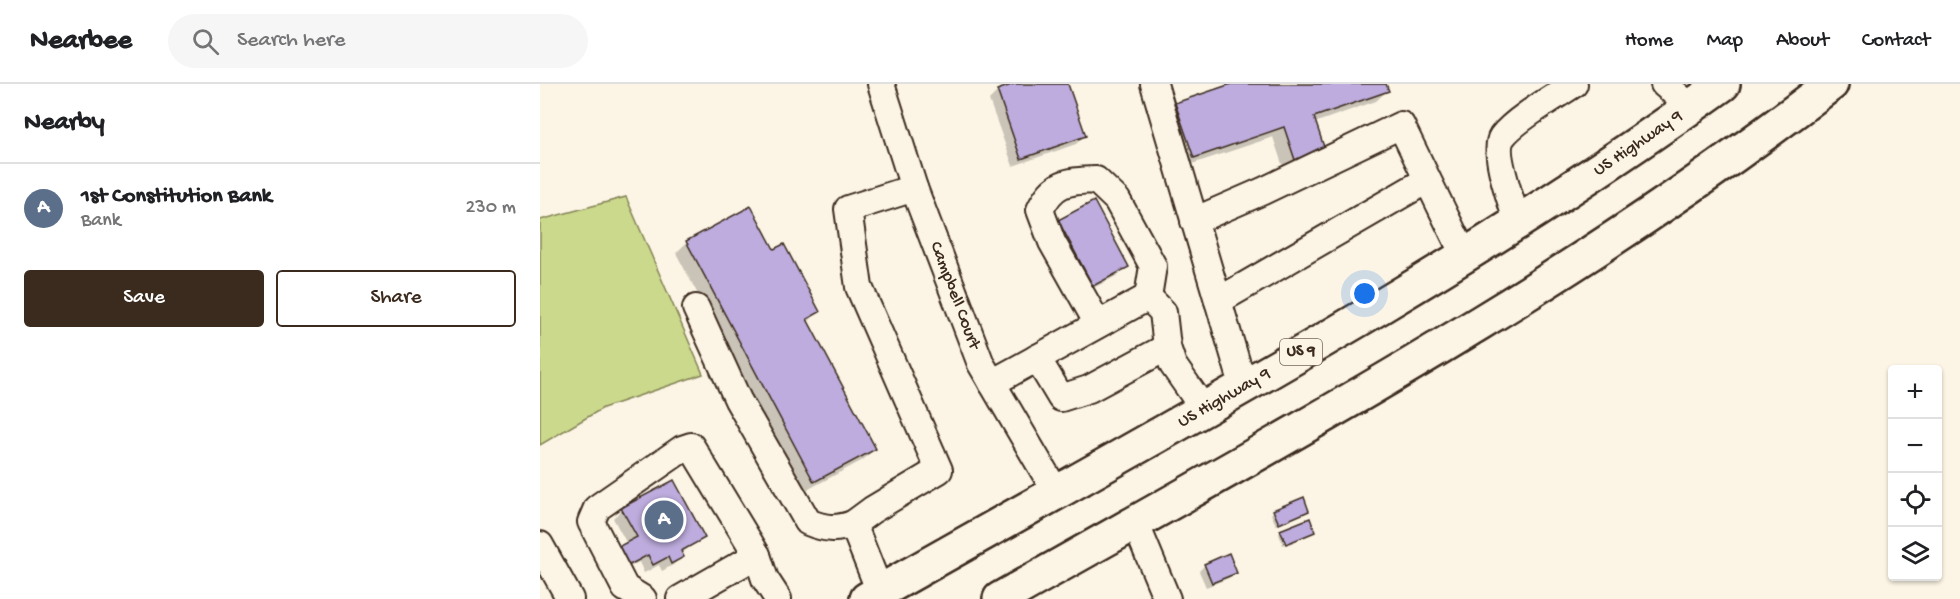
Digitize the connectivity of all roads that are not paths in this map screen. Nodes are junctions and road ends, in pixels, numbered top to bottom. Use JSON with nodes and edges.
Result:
{"nodes":[{"id":1,"x":881,"y":84,"type":"edge"},
{"id":2,"x":1154,"y":84,"type":"edge"},
{"id":3,"x":1574,"y":84,"type":"edge"},
{"id":4,"x":1664,"y":84,"type":"edge"},
{"id":5,"x":1723,"y":84,"type":"edge"},
{"id":6,"x":1831,"y":84,"type":"edge"},
{"id":7,"x":1690,"y":107,"type":"junction"},
{"id":8,"x":1427,"y":180,"type":"junction"},
{"id":9,"x":914,"y":188,"type":"junction"},
{"id":10,"x":1194,"y":221,"type":"junction"},
{"id":11,"x":1518,"y":224,"type":"junction"},
{"id":12,"x":1465,"y":257,"type":"junction"},
{"id":13,"x":1148,"y":297,"type":"junction"},
{"id":14,"x":1218,"y":301,"type":"junction"},
{"id":15,"x":696,"y":308,"type":"dead end"},
{"id":16,"x":1098,"y":324,"type":"junction"},
{"id":17,"x":1167,"y":347,"type":"junction"},
{"id":18,"x":1036,"y":358,"type":"junction"},
{"id":19,"x":992,"y":383,"type":"junction"},
{"id":20,"x":1243,"y":385,"type":"junction"},
{"id":21,"x":1203,"y":408,"type":"junction"},
{"id":22,"x":1056,"y":492,"type":"junction"},
{"id":23,"x":1135,"y":522,"type":"junction"},
{"id":24,"x":853,"y":524,"type":"junction"},
{"id":25,"x":540,"y":545,"type":"edge"},
{"id":26,"x":757,"y":555,"type":"junction"},
{"id":27,"x":772,"y":589,"type":"edge"},
{"id":28,"x":1031,"y":591,"type":"edge"},
{"id":29,"x":873,"y":595,"type":"edge"},
{"id":30,"x":570,"y":599,"type":"edge"},
{"id":31,"x":643,"y":599,"type":"edge"},
{"id":32,"x":680,"y":599,"type":"edge"},
{"id":33,"x":1000,"y":599,"type":"edge"},
{"id":34,"x":1167,"y":599,"type":"edge"}],
"edges":[{"from":1,"to":9,"type":"street","name":"Campbell Court"},
{"from":2,"to":10,"type":"street"},
{"from":3,"to":11,"type":"street"},
{"from":4,"to":7,"type":"street"},
{"from":5,"to":7,"type":"highway","name":"US Highway 9","number":"US 9"},
{"from":6,"to":23,"type":"highway"},
{"from":7,"to":11,"type":"highway","name":"US Highway 9","number":"US 9"},
{"from":8,"to":10,"type":"street"},
{"from":8,"to":12,"type":"street"},
{"from":8,"to":14,"type":"street"},
{"from":9,"to":19,"type":"street","name":"Campbell Court"},
{"from":9,"to":24,"type":"street"},
{"from":10,"to":14,"type":"street"},
{"from":11,"to":12,"type":"highway","name":"US Highway 9","number":"US 9"},
{"from":12,"to":20,"type":"highway","name":"US Highway 9","number":"US 9"},
{"from":13,"to":16,"type":"street"},
{"from":13,"to":16,"type":"street"},
{"from":13,"to":17,"type":"street"},
{"from":14,"to":20,"type":"street"},
{"from":15,"to":24,"type":"street"},
{"from":16,"to":18,"type":"street"},
{"from":17,"to":18,"type":"street"},
{"from":17,"to":21,"type":"street"},
{"from":18,"to":19,"type":"street"},
{"from":19,"to":22,"type":"street","name":"Campbell Court"},
{"from":20,"to":21,"type":"highway","name":"US Highway 9","number":"US 9"},
{"from":21,"to":22,"type":"highway","name":"US Highway 9","number":"US 9"},
{"from":22,"to":29,"type":"highway","name":"US Highway 9","number":"US 9"},
{"from":23,"to":28,"type":"highway"},
{"from":23,"to":34,"type":"street"},
{"from":24,"to":29,"type":"street"},
{"from":25,"to":30,"type":"street"},
{"from":26,"to":27,"type":"street"},
{"from":26,"to":31,"type":"street"},
{"from":26,"to":32,"type":"street"},
{"from":28,"to":33,"type":"highway"}]}
